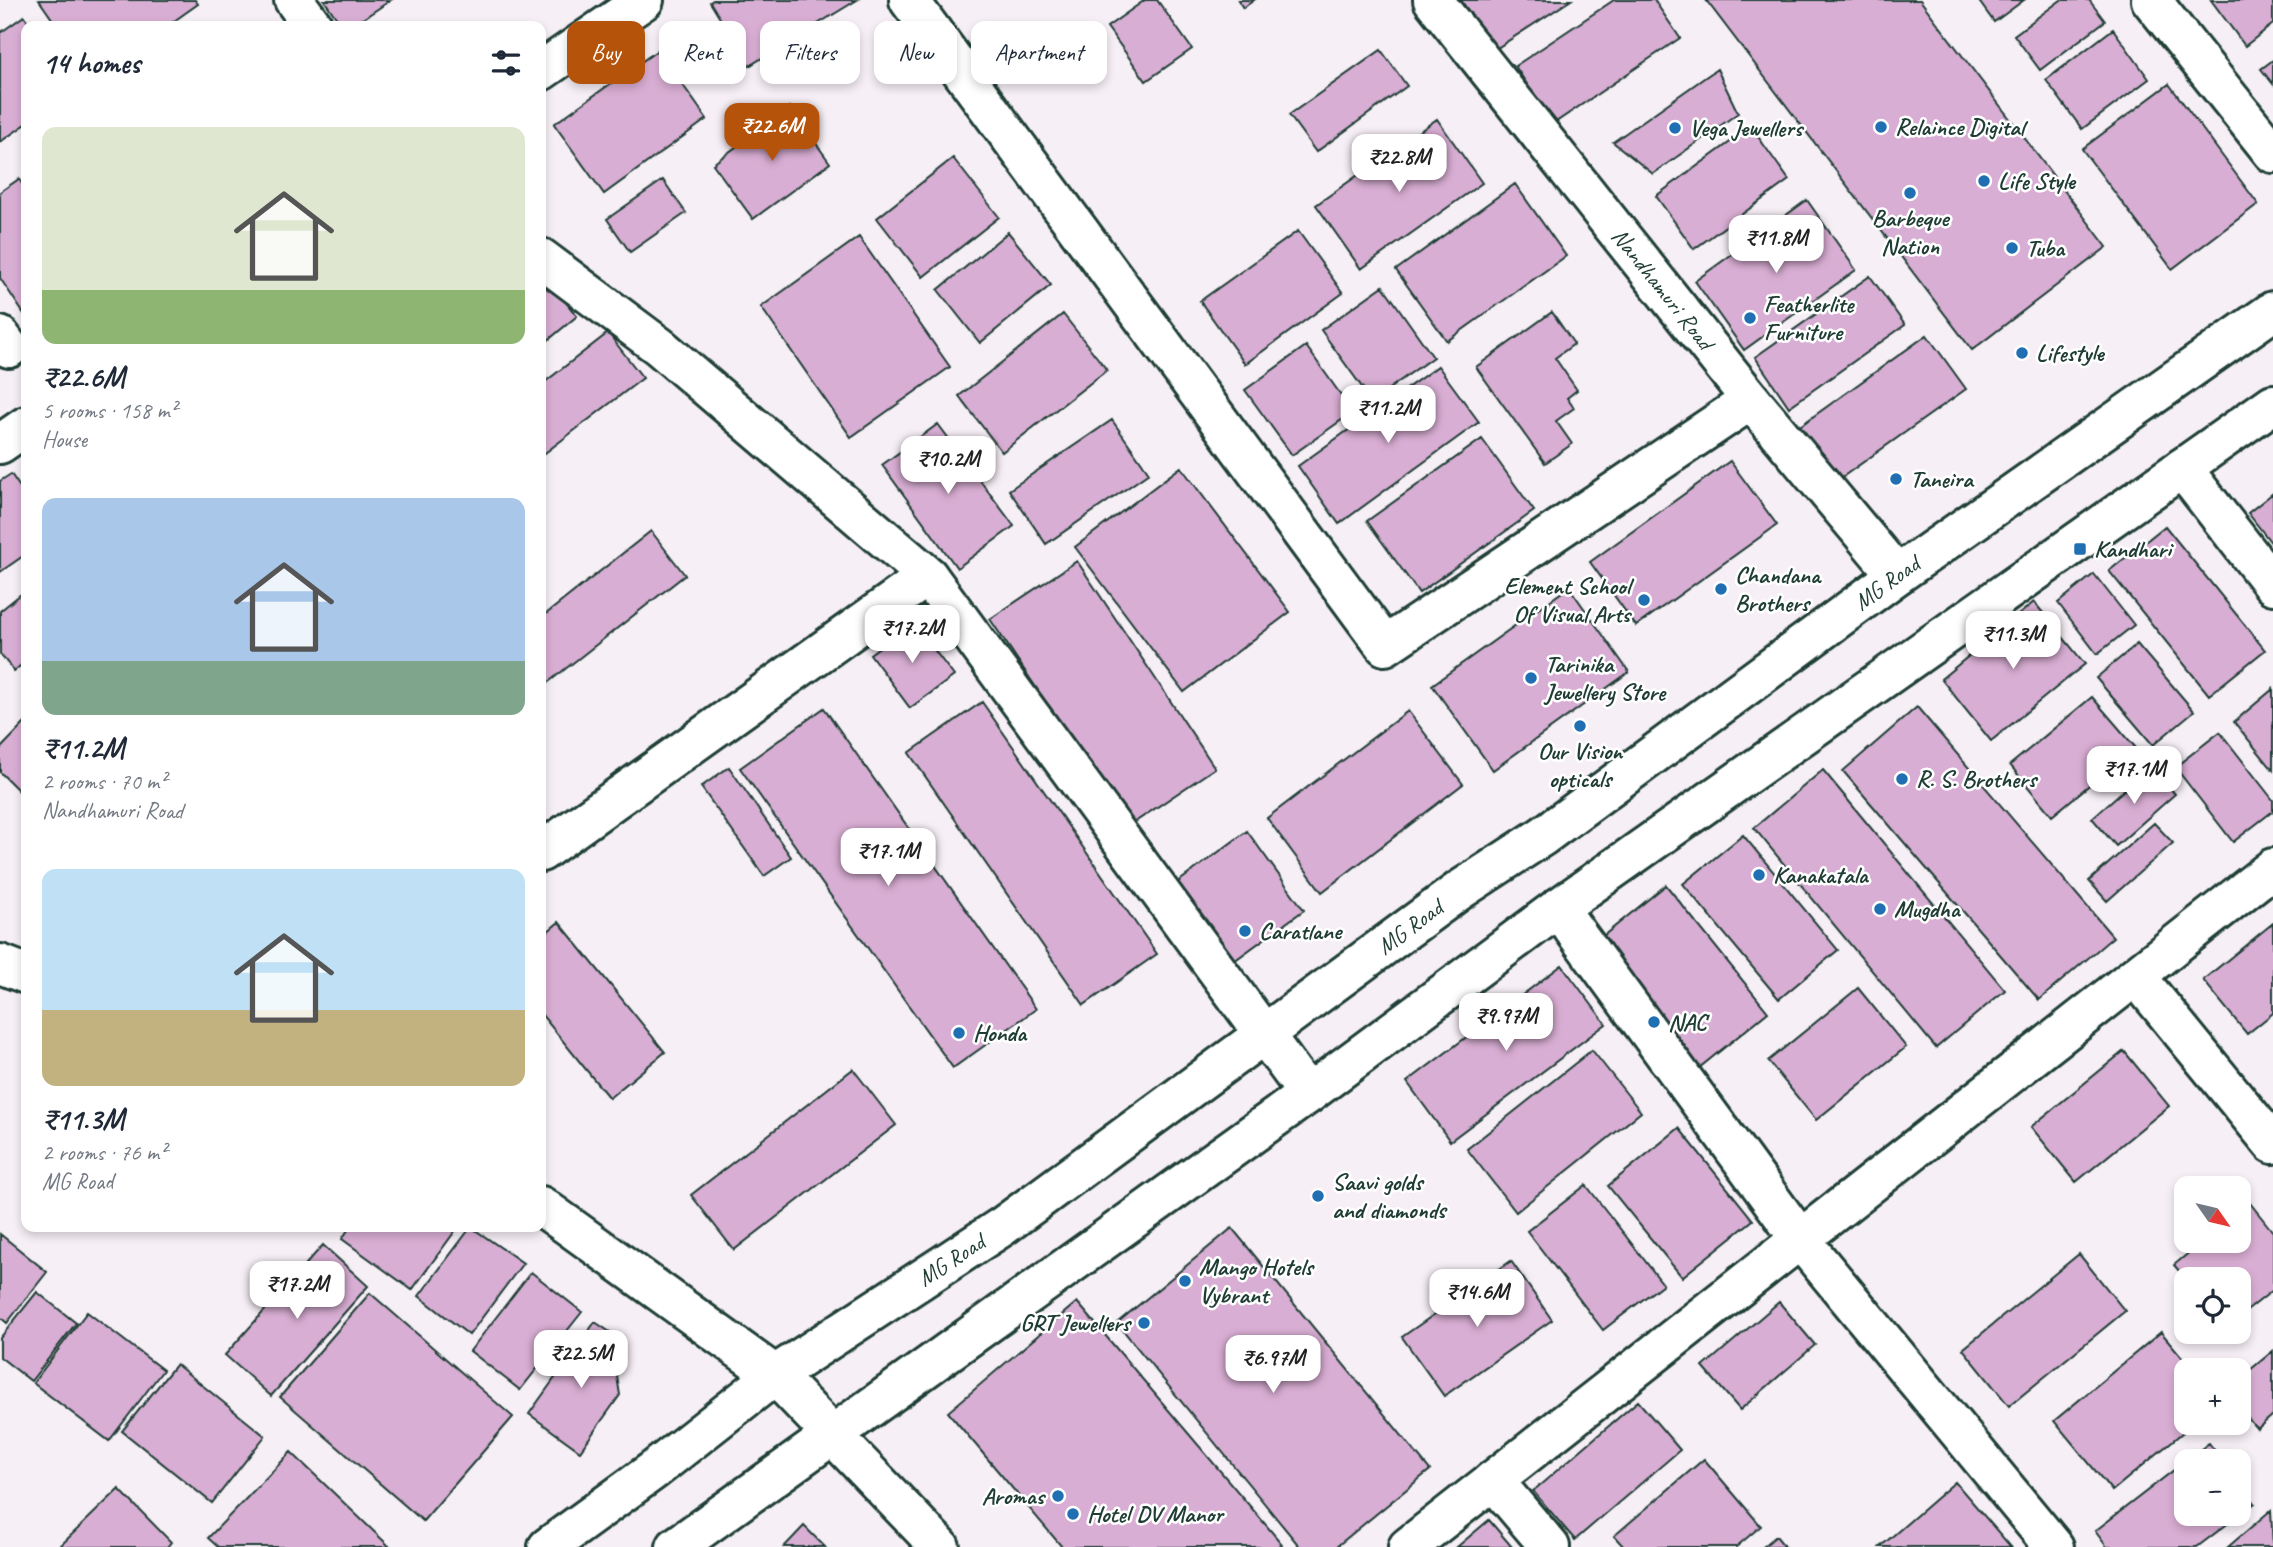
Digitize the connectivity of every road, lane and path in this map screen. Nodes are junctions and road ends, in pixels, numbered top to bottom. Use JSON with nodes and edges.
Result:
{"nodes":[{"id":1,"x":294,"y":0,"type":"edge"},
{"id":2,"x":644,"y":0,"type":"edge"},
{"id":3,"x":909,"y":0,"type":"edge"},
{"id":4,"x":1433,"y":0,"type":"edge"},
{"id":5,"x":2151,"y":0,"type":"edge"},
{"id":6,"x":309,"y":21,"type":"edge"},
{"id":7,"x":546,"y":68,"type":"edge"},
{"id":8,"x":2273,"y":153,"type":"edge"},
{"id":9,"x":546,"y":262,"type":"edge"},
{"id":10,"x":2273,"y":311,"type":"edge"},
{"id":11,"x":1751,"y":400,"type":"junction"},
{"id":12,"x":2273,"y":404,"type":"edge"},
{"id":13,"x":21,"y":429,"type":"edge"},
{"id":14,"x":0,"y":444,"type":"edge"},
{"id":15,"x":2182,"y":468,"type":"junction"},
{"id":16,"x":1897,"y":575,"type":"junction"},
{"id":17,"x":928,"y":576,"type":"junction"},
{"id":18,"x":2273,"y":585,"type":"edge"},
{"id":19,"x":546,"y":848,"type":"edge"},
{"id":20,"x":2273,"y":868,"type":"edge"},
{"id":21,"x":1558,"y":908,"type":"junction"},
{"id":22,"x":0,"y":964,"type":"edge"},
{"id":23,"x":21,"y":972,"type":"edge"},
{"id":24,"x":2136,"y":976,"type":"junction"},
{"id":25,"x":1265,"y":1034,"type":"junction"},
{"id":26,"x":1308,"y":1094,"type":"junction"},
{"id":27,"x":2273,"y":1144,"type":"edge"},
{"id":28,"x":546,"y":1210,"type":"edge"},
{"id":29,"x":1800,"y":1239,"type":"junction"},
{"id":30,"x":775,"y":1375,"type":"junction"},
{"id":31,"x":834,"y":1434,"type":"junction"},
{"id":32,"x":1493,"y":1480,"type":"junction"},
{"id":33,"x":548,"y":1547,"type":"edge"},
{"id":34,"x":677,"y":1547,"type":"edge"},
{"id":35,"x":940,"y":1547,"type":"edge"},
{"id":36,"x":1408,"y":1547,"type":"edge"},
{"id":37,"x":1550,"y":1547,"type":"edge"},
{"id":38,"x":2054,"y":1547,"type":"edge"}],
"edges":[{"from":1,"to":6,"type":"street"},
{"from":2,"to":7,"type":"street"},
{"from":3,"to":11,"type":"street"},
{"from":4,"to":11,"type":"street","name":"Nandhamuri Road"},
{"from":5,"to":8,"type":"street"},
{"from":9,"to":17,"type":"street"},
{"from":10,"to":16,"type":"street","name":"MG Road"},
{"from":11,"to":16,"type":"street","name":"Nandhamuri Road"},
{"from":12,"to":15,"type":"street"},
{"from":13,"to":14,"type":"street"},
{"from":15,"to":18,"type":"street"},
{"from":15,"to":21,"type":"street"},
{"from":16,"to":25,"type":"street","name":"MG Road"},
{"from":17,"to":19,"type":"street"},
{"from":17,"to":25,"type":"street"},
{"from":20,"to":24,"type":"street"},
{"from":21,"to":26,"type":"street"},
{"from":21,"to":29,"type":"street"},
{"from":22,"to":23,"type":"street"},
{"from":24,"to":27,"type":"street"},
{"from":24,"to":29,"type":"street"},
{"from":25,"to":26,"type":"street"},
{"from":25,"to":30,"type":"street","name":"MG Road"},
{"from":26,"to":31,"type":"street"},
{"from":28,"to":30,"type":"street"},
{"from":29,"to":32,"type":"street"},
{"from":29,"to":38,"type":"street"},
{"from":30,"to":31,"type":"street"},
{"from":30,"to":33,"type":"street","name":"MG Road"},
{"from":31,"to":34,"type":"street"},
{"from":31,"to":35,"type":"street"},
{"from":32,"to":36,"type":"street"},
{"from":32,"to":37,"type":"street"}]}
